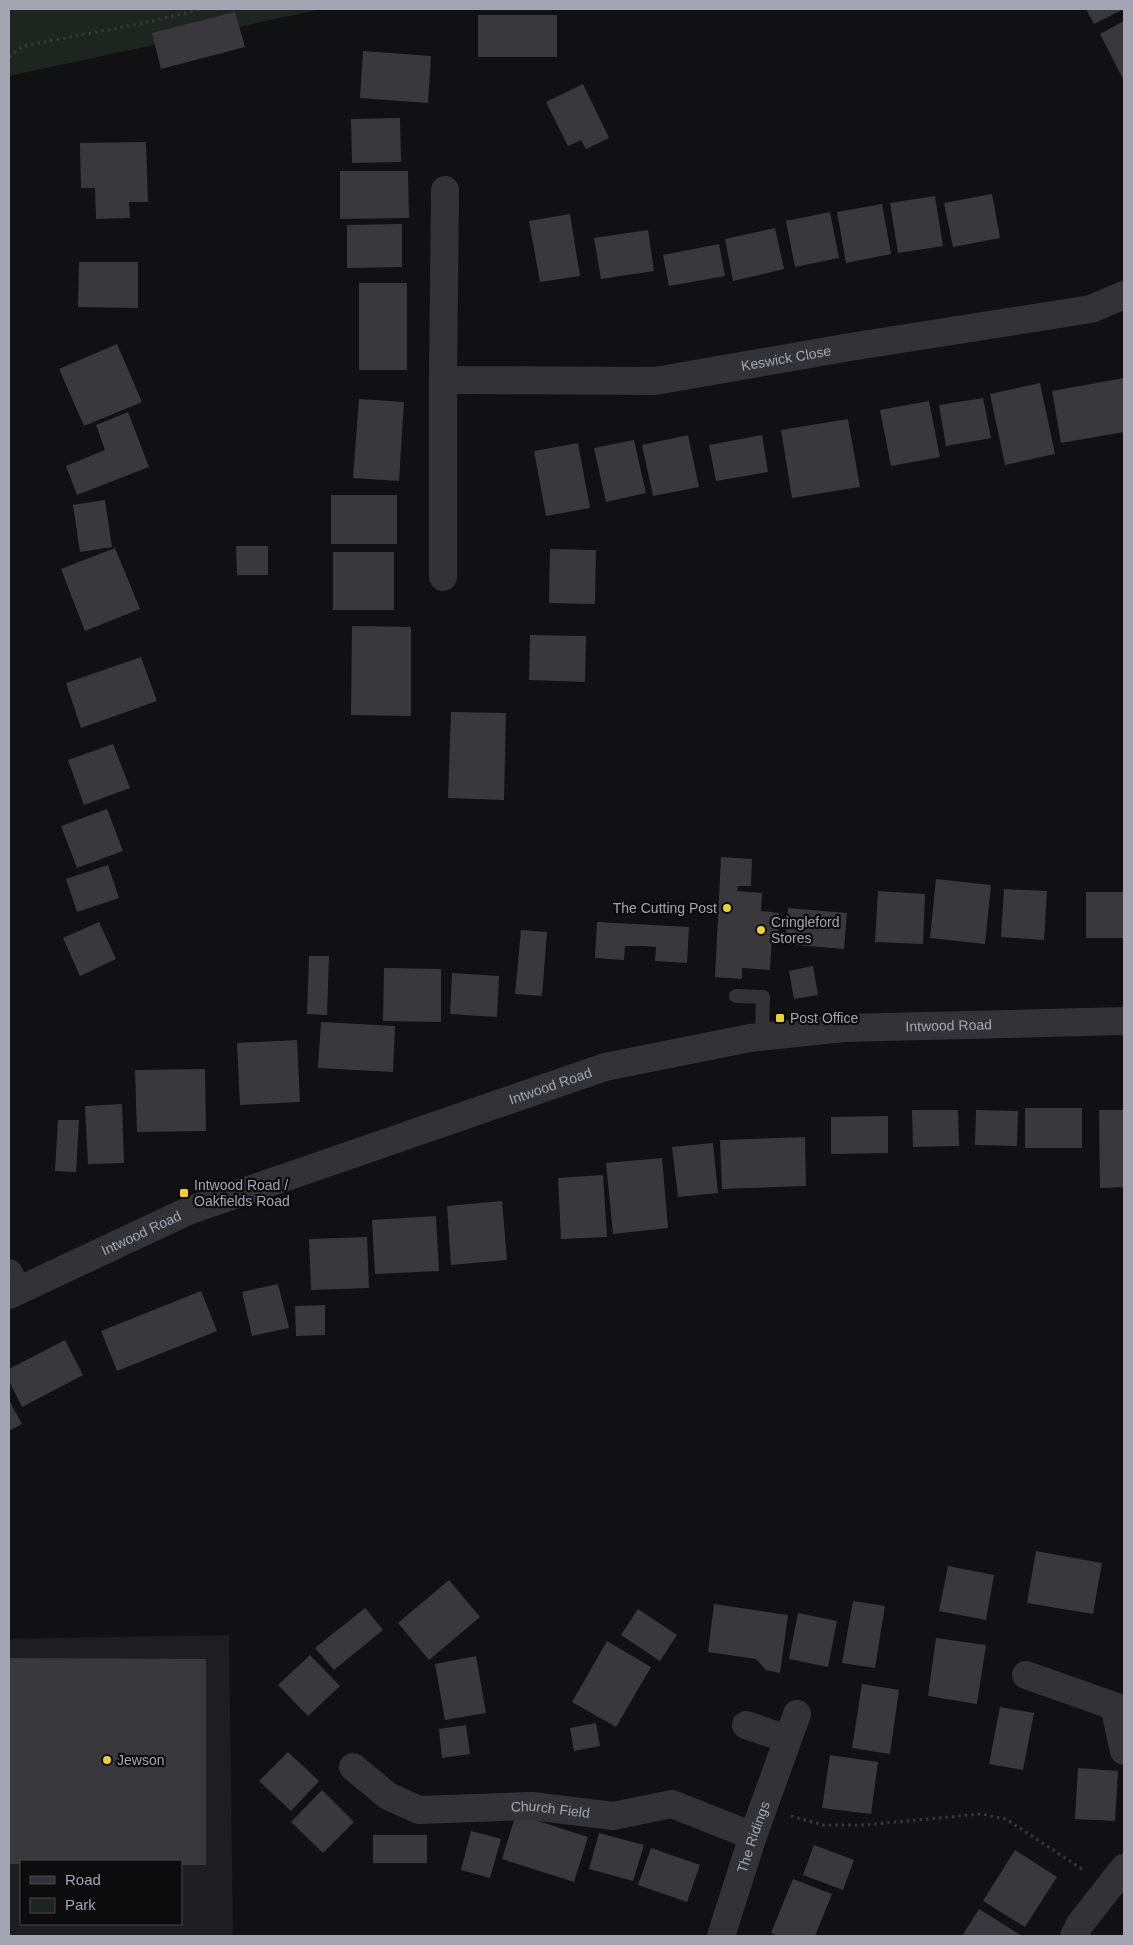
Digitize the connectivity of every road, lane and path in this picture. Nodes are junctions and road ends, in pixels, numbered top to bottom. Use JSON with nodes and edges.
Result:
{"nodes":[{"id":1,"x":202,"y":9,"type":"edge"},
{"id":2,"x":9,"y":55,"type":"edge"},
{"id":3,"x":445,"y":190,"type":"dead end"},
{"id":4,"x":1124,"y":295,"type":"edge"},
{"id":5,"x":443,"y":380,"type":"junction"},
{"id":6,"x":443,"y":577,"type":"dead end"},
{"id":7,"x":736,"y":996,"type":"dead end"},
{"id":8,"x":1124,"y":1022,"type":"edge"},
{"id":9,"x":762,"y":1036,"type":"junction"},
{"id":10,"x":11,"y":1286,"type":"edge"},
{"id":11,"x":1026,"y":1675,"type":"dead end"},
{"id":12,"x":1119,"y":1702,"type":"edge"},
{"id":13,"x":797,"y":1714,"type":"dead end"},
{"id":14,"x":746,"y":1725,"type":"dead end"},
{"id":15,"x":787,"y":1739,"type":"junction"},
{"id":16,"x":1124,"y":1751,"type":"edge"},
{"id":17,"x":353,"y":1767,"type":"dead end"},
{"id":18,"x":765,"y":1806,"type":"junction"},
{"id":19,"x":753,"y":1836,"type":"junction"},
{"id":20,"x":1116,"y":1877,"type":"edge"},
{"id":21,"x":721,"y":1936,"type":"edge"},
{"id":22,"x":1074,"y":1936,"type":"edge"}],
"edges":[{"from":1,"to":2,"type":"path"},
{"from":3,"to":5,"type":"street"},
{"from":4,"to":5,"type":"street","name":"Keswick Close"},
{"from":5,"to":6,"type":"street"},
{"from":7,"to":9,"type":"lane"},
{"from":8,"to":9,"type":"street","name":"Intwood Road"},
{"from":9,"to":10,"type":"street","name":"Intwood Road"},
{"from":11,"to":12,"type":"street"},
{"from":12,"to":16,"type":"street"},
{"from":13,"to":15,"type":"street","name":"The Ridings"},
{"from":14,"to":15,"type":"street"},
{"from":15,"to":18,"type":"street","name":"The Ridings"},
{"from":17,"to":19,"type":"street","name":"Church Field"},
{"from":18,"to":19,"type":"street","name":"The Ridings"},
{"from":18,"to":20,"type":"path"},
{"from":19,"to":21,"type":"street","name":"The Ridings"},
{"from":20,"to":22,"type":"street"}]}
